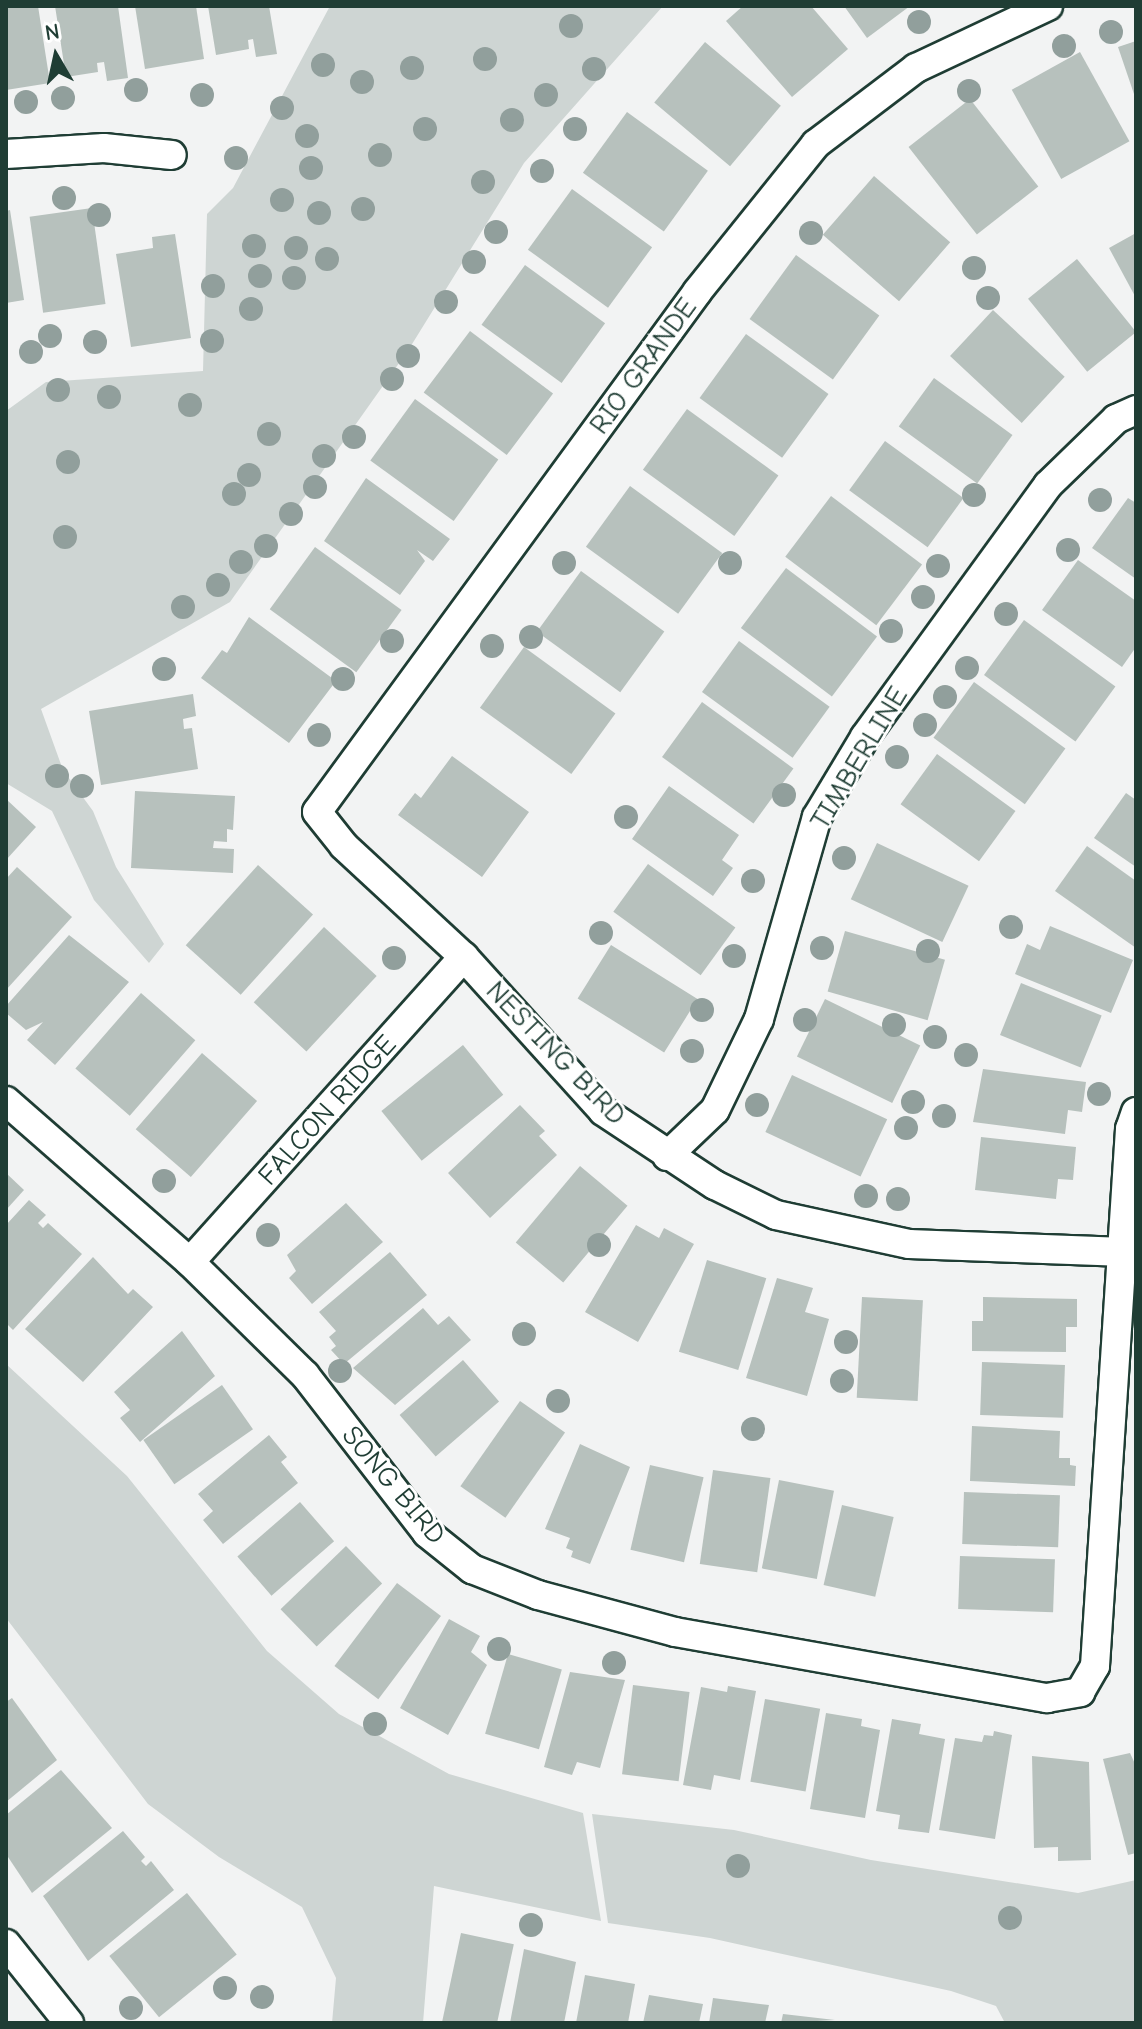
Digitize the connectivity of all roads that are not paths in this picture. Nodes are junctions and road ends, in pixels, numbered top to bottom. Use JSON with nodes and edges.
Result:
{"nodes":[{"id":1,"x":1048,"y":6,"type":"edge"},
{"id":2,"x":6,"y":154,"type":"edge"},
{"id":3,"x":172,"y":155,"type":"dead end"},
{"id":4,"x":1136,"y":410,"type":"edge"},
{"id":5,"x":317,"y":812,"type":"joint"},
{"id":6,"x":464,"y":957,"type":"junction"},
{"id":7,"x":6,"y":1101,"type":"edge"},
{"id":8,"x":1136,"y":1112,"type":"edge"},
{"id":9,"x":667,"y":1156,"type":"junction"},
{"id":10,"x":1125,"y":1252,"type":"junction"},
{"id":11,"x":190,"y":1262,"type":"junction"},
{"id":12,"x":6,"y":1944,"type":"edge"},
{"id":13,"x":69,"y":2023,"type":"edge"}],
"edges":[{"from":1,"to":5,"type":"street","name":"RIO GRANDE"},
{"from":2,"to":3,"type":"street"},
{"from":4,"to":9,"type":"street","name":"TIMBERLINE"},
{"from":5,"to":6,"type":"street","name":"NESTING BIRD"},
{"from":6,"to":9,"type":"street","name":"NESTING BIRD"},
{"from":6,"to":11,"type":"street","name":"FALCON RIDGE"},
{"from":7,"to":11,"type":"street","name":"SONG BIRD"},
{"from":8,"to":10,"type":"street"},
{"from":9,"to":10,"type":"street","name":"NESTING BIRD"},
{"from":10,"to":11,"type":"street","name":"SONG BIRD"},
{"from":12,"to":13,"type":"street"}]}
